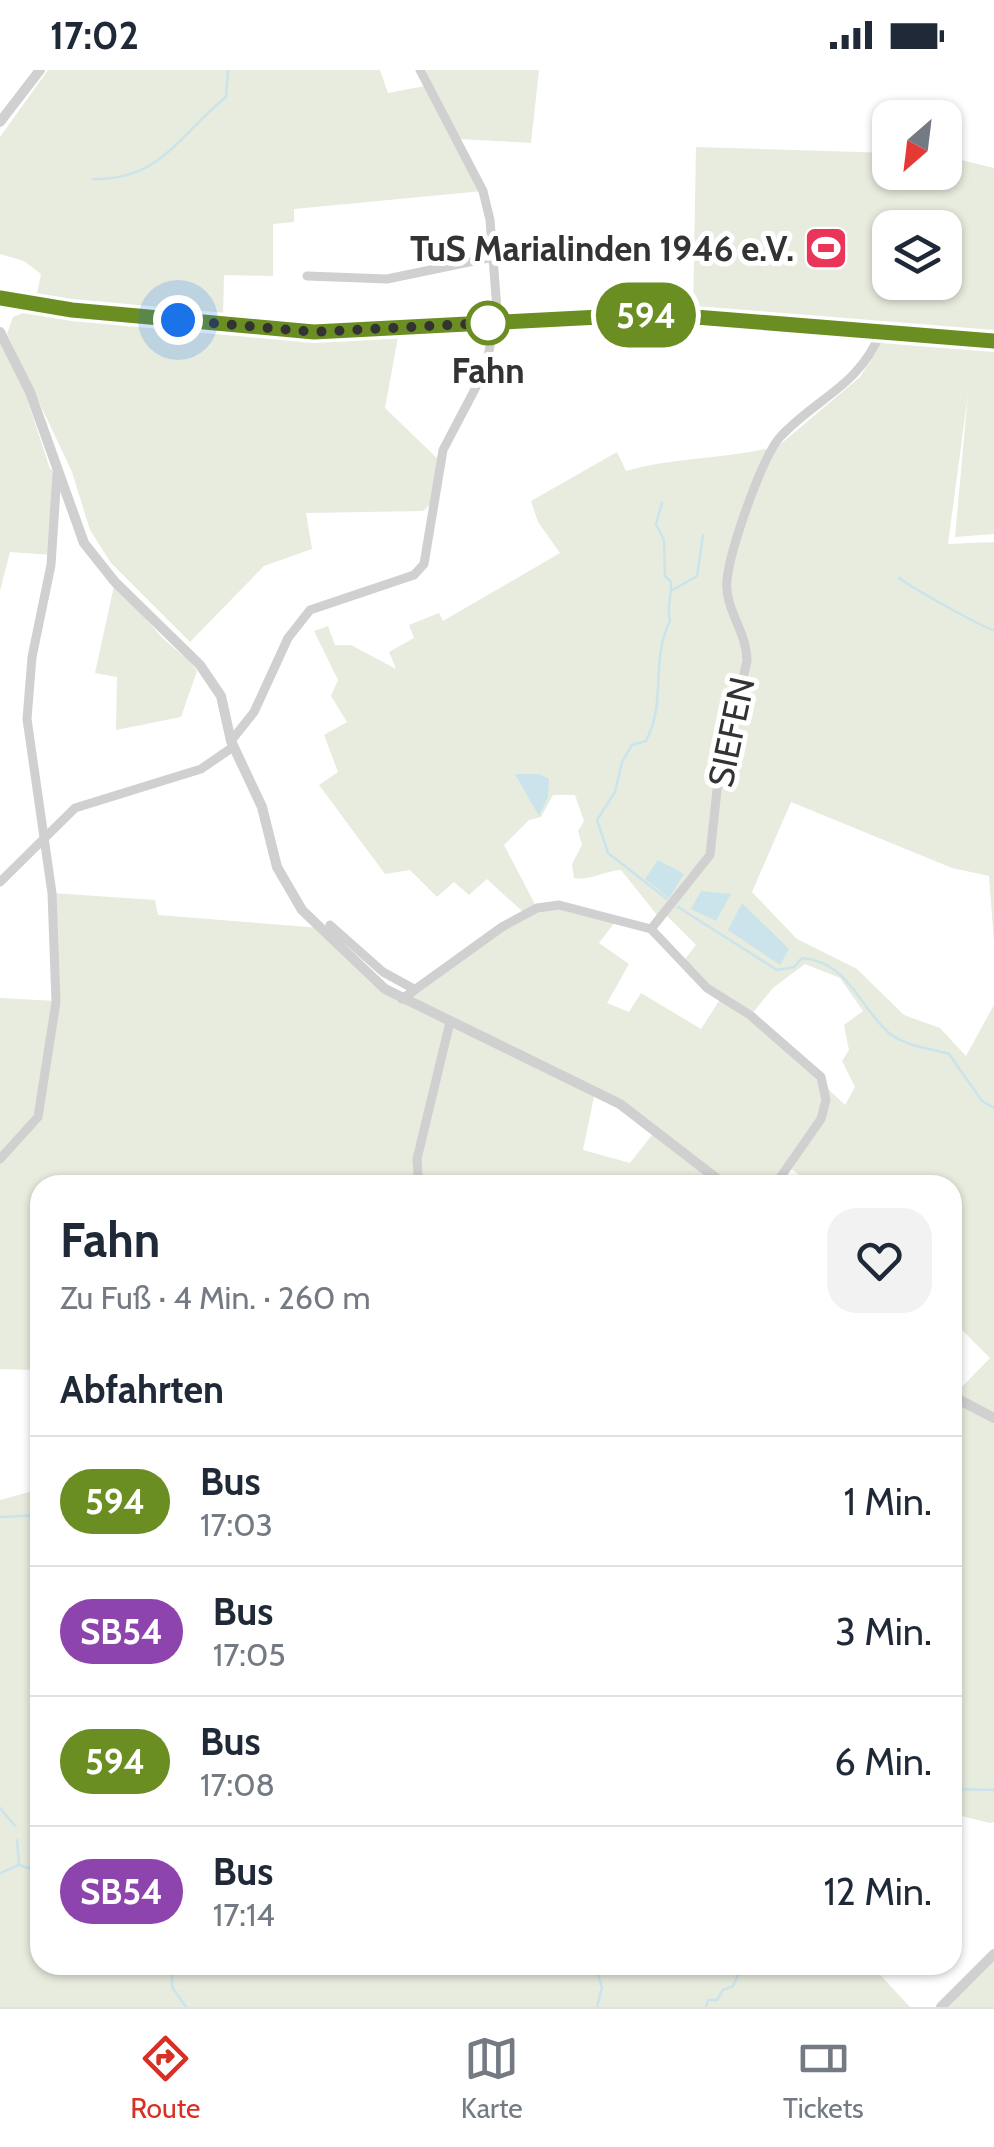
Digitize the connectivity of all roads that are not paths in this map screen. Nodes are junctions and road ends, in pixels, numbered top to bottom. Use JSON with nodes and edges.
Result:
{"nodes":[{"id":1,"x":40,"y":70,"type":"edge"},
{"id":2,"x":420,"y":70,"type":"edge"},
{"id":3,"x":0,"y":122,"type":"edge"},
{"id":4,"x":492,"y":257,"type":"junction"},
{"id":5,"x":307,"y":276,"type":"dead end"},
{"id":6,"x":0,"y":298,"type":"edge"},
{"id":7,"x":496,"y":322,"type":"junction"},
{"id":8,"x":0,"y":332,"type":"edge"},
{"id":9,"x":881,"y":332,"type":"junction"},
{"id":10,"x":994,"y":342,"type":"edge"},
{"id":11,"x":58,"y":471,"type":"junction"},
{"id":12,"x":232,"y":744,"type":"junction"},
{"id":13,"x":44,"y":836,"type":"junction"},
{"id":14,"x":0,"y":882,"type":"edge"},
{"id":15,"x":335,"y":925,"type":"dead end"},
{"id":16,"x":651,"y":929,"type":"junction"},
{"id":17,"x":414,"y":989,"type":"junction"},
{"id":18,"x":402,"y":998,"type":"junction"},
{"id":19,"x":450,"y":1022,"type":"junction"},
{"id":20,"x":0,"y":1159,"type":"edge"},
{"id":21,"x":418,"y":1175,"type":"edge"},
{"id":22,"x":712,"y":1175,"type":"edge"},
{"id":23,"x":782,"y":1175,"type":"edge"},
{"id":24,"x":962,"y":1401,"type":"edge"},
{"id":25,"x":994,"y":1418,"type":"edge"},
{"id":26,"x":994,"y":1954,"type":"edge"},
{"id":27,"x":942,"y":2007,"type":"edge"}],
"edges":[{"from":1,"to":3,"type":"street"},
{"from":2,"to":4,"type":"street"},
{"from":4,"to":5,"type":"street"},
{"from":4,"to":7,"type":"street"},
{"from":6,"to":7,"type":"main road"},
{"from":7,"to":9,"type":"main road"},
{"from":7,"to":12,"type":"street"},
{"from":8,"to":11,"type":"street"},
{"from":9,"to":10,"type":"main road"},
{"from":9,"to":16,"type":"street","name":"SIEFEN"},
{"from":11,"to":12,"type":"street"},
{"from":11,"to":13,"type":"street"},
{"from":12,"to":13,"type":"street"},
{"from":12,"to":18,"type":"street"},
{"from":13,"to":14,"type":"street"},
{"from":13,"to":20,"type":"street"},
{"from":15,"to":17,"type":"street"},
{"from":16,"to":17,"type":"street"},
{"from":16,"to":23,"type":"street"},
{"from":17,"to":18,"type":"street"},
{"from":18,"to":19,"type":"street"},
{"from":19,"to":21,"type":"street"},
{"from":19,"to":22,"type":"street"},
{"from":24,"to":25,"type":"street"},
{"from":26,"to":27,"type":"street"}]}
